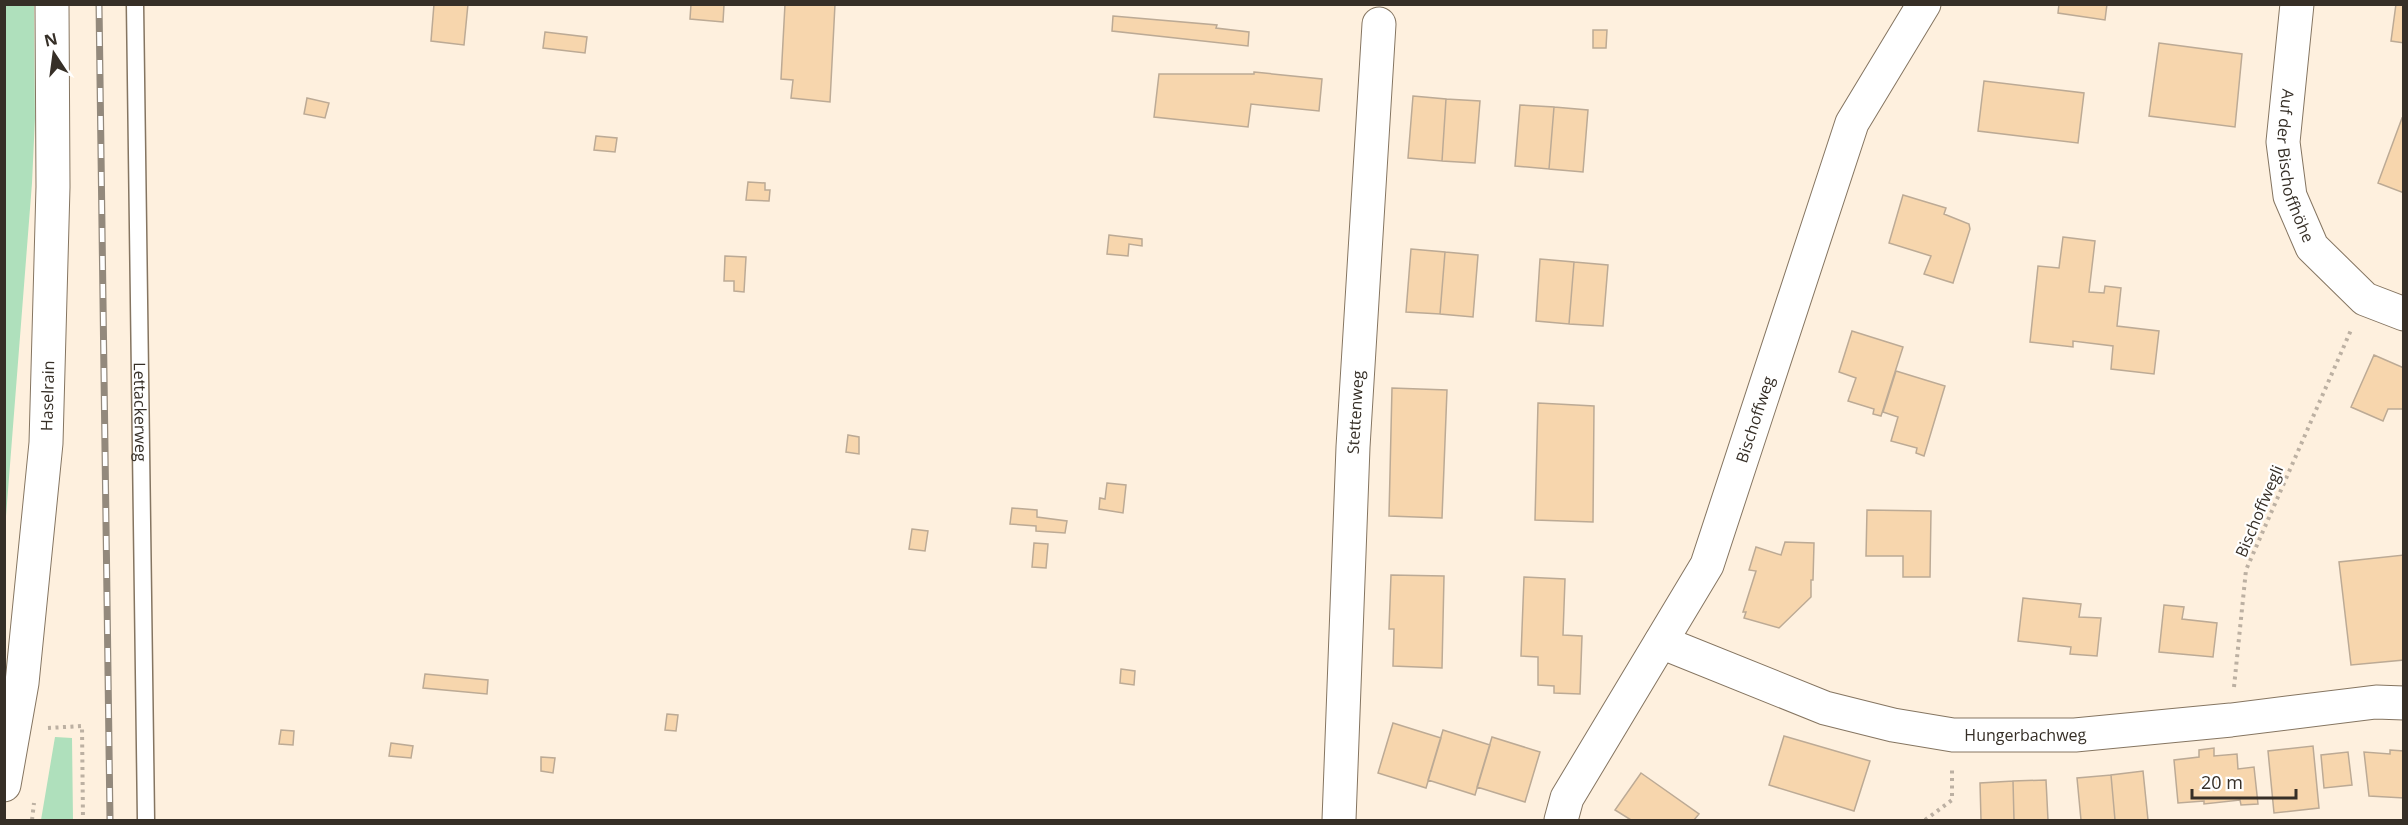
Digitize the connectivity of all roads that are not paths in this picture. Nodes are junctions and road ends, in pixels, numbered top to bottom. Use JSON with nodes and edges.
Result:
{"nodes":[{"id":1,"x":52,"y":4,"type":"edge"},
{"id":2,"x":135,"y":4,"type":"edge"},
{"id":3,"x":1924,"y":4,"type":"edge"},
{"id":4,"x":2297,"y":4,"type":"edge"},
{"id":5,"x":1380,"y":14,"type":"edge"},
{"id":6,"x":2403,"y":314,"type":"edge"},
{"id":7,"x":1660,"y":642,"type":"junction"},
{"id":8,"x":13,"y":682,"type":"edge"},
{"id":9,"x":2403,"y":702,"type":"edge"},
{"id":10,"x":4,"y":785,"type":"edge"},
{"id":11,"x":146,"y":820,"type":"edge"},
{"id":12,"x":1340,"y":820,"type":"edge"},
{"id":13,"x":1561,"y":820,"type":"edge"}],
"edges":[{"from":1,"to":8,"type":"street","name":"Haselrain"},
{"from":2,"to":11,"type":"lane","name":"Lettackerweg"},
{"from":3,"to":7,"type":"street","name":"Bischoffweg"},
{"from":4,"to":6,"type":"street","name":"Auf der Bischoffhöhe"},
{"from":5,"to":12,"type":"street","name":"Stettenweg"},
{"from":7,"to":9,"type":"street","name":"Hungerbachweg"},
{"from":7,"to":13,"type":"street","name":"Bischoffweg"},
{"from":8,"to":10,"type":"street","name":"Haselrain"}]}
